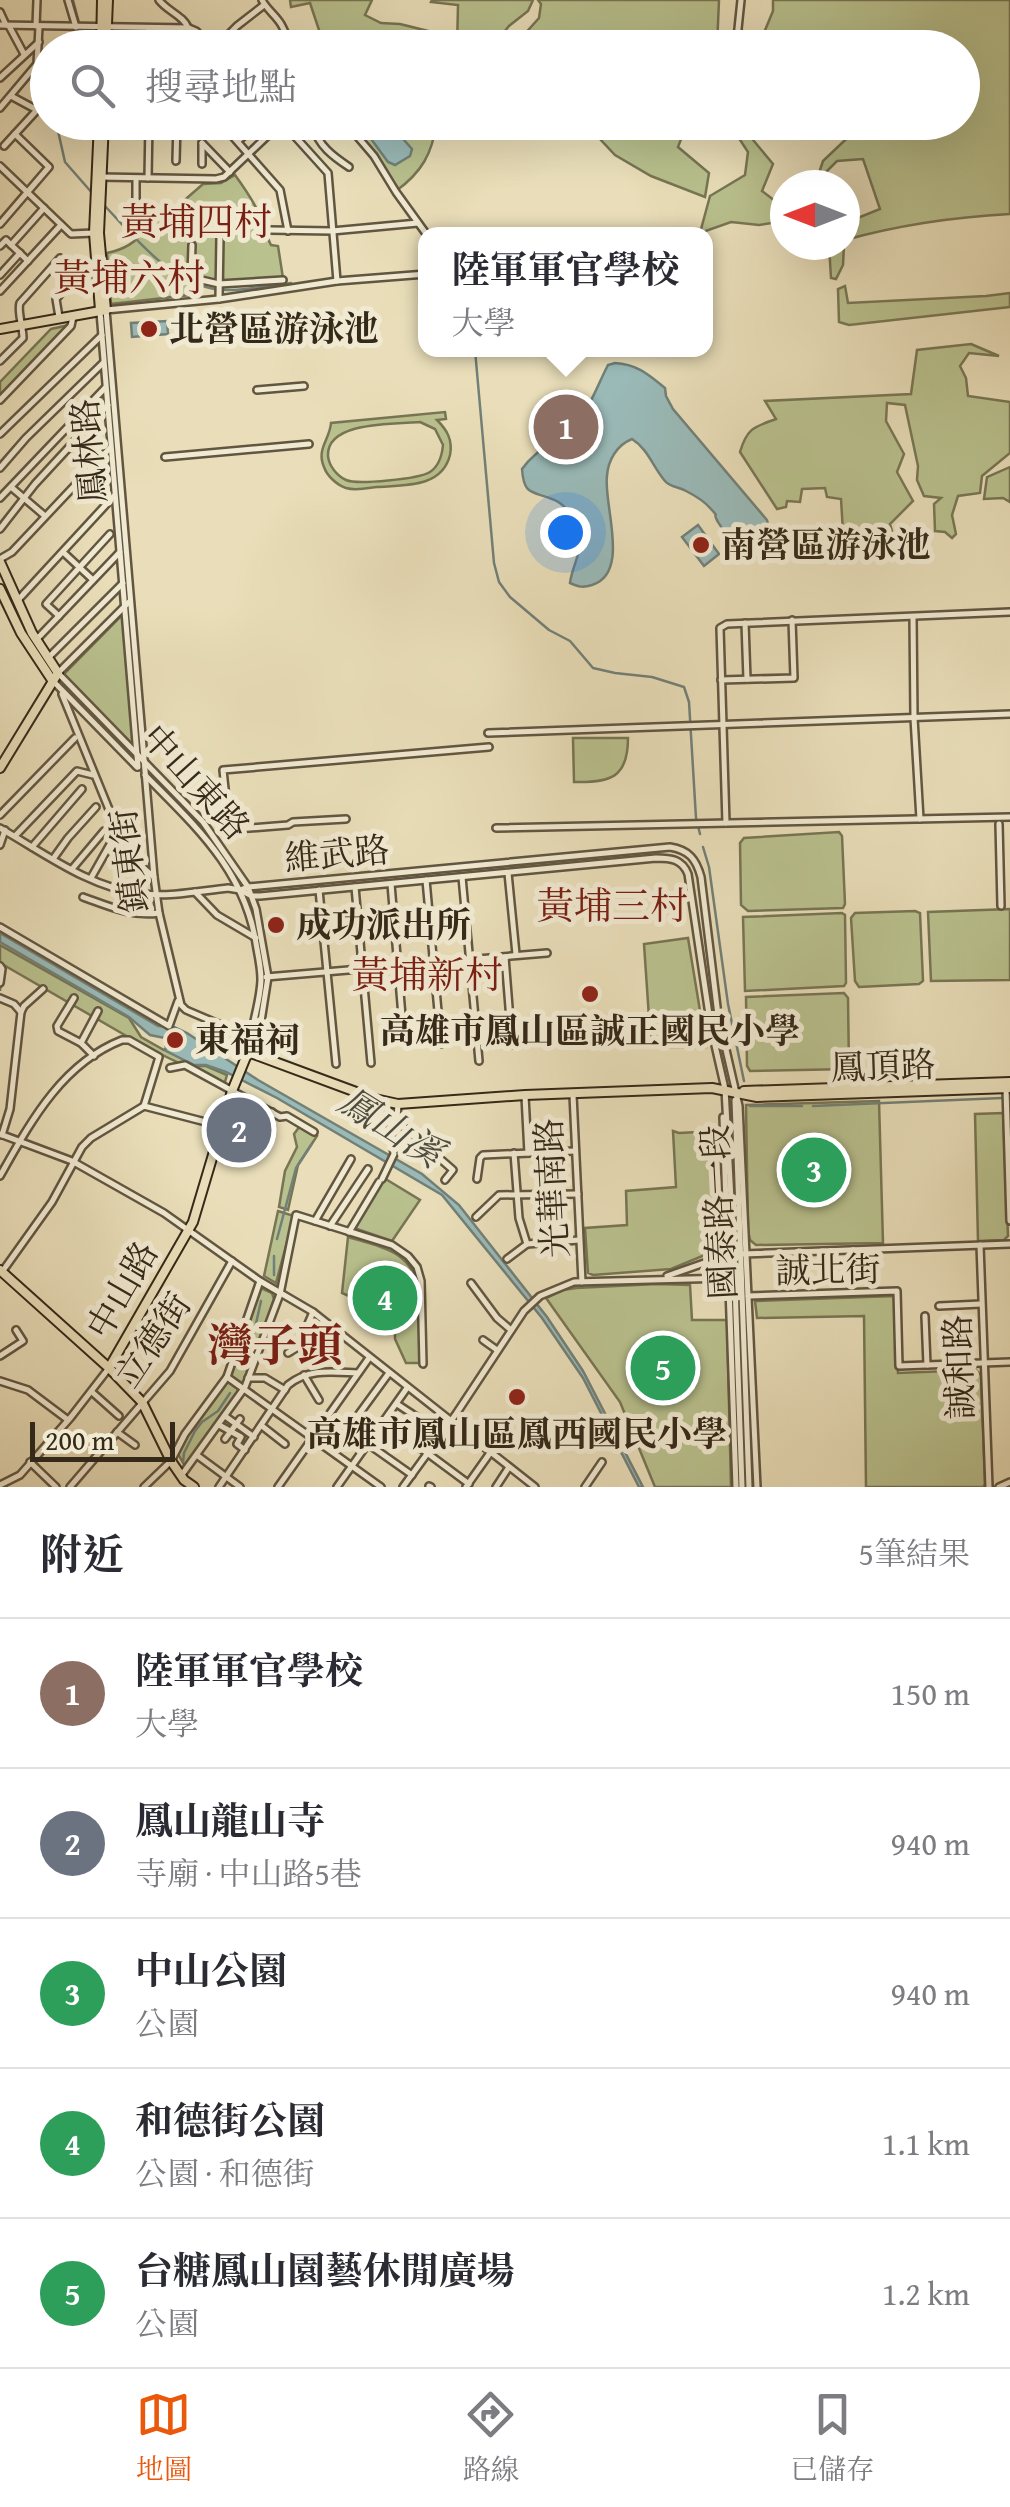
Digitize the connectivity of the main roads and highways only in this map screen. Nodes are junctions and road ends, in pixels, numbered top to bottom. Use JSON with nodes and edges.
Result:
{"nodes":[{"id":1,"x":105,"y":0,"type":"edge"},
{"id":2,"x":104,"y":30,"type":"edge"},
{"id":3,"x":101,"y":140,"type":"edge"},
{"id":4,"x":0,"y":329,"type":"edge"},
{"id":5,"x":0,"y":561,"type":"edge"},
{"id":6,"x":0,"y":589,"type":"edge"},
{"id":7,"x":55,"y":676,"type":"junction"},
{"id":8,"x":0,"y":768,"type":"edge"},
{"id":9,"x":246,"y":1057,"type":"joint"},
{"id":10,"x":1009,"y":1086,"type":"edge"},
{"id":11,"x":1,"y":1272,"type":"edge"},
{"id":12,"x":109,"y":1368,"type":"junction"},
{"id":13,"x":194,"y":1487,"type":"edge"}],
"edges":[{"from":1,"to":2,"type":"main road"},
{"from":3,"to":4,"type":"main road","name":"鳳林路"},
{"from":5,"to":7,"type":"main road","name":"中山東路"},
{"from":6,"to":7,"type":"main road","name":"中山東路"},
{"from":7,"to":8,"type":"main road"},
{"from":9,"to":10,"type":"main road","name":"鳳頂路"},
{"from":9,"to":12,"type":"main road","name":"中山路"},
{"from":11,"to":12,"type":"main road"},
{"from":12,"to":13,"type":"main road"}]}
